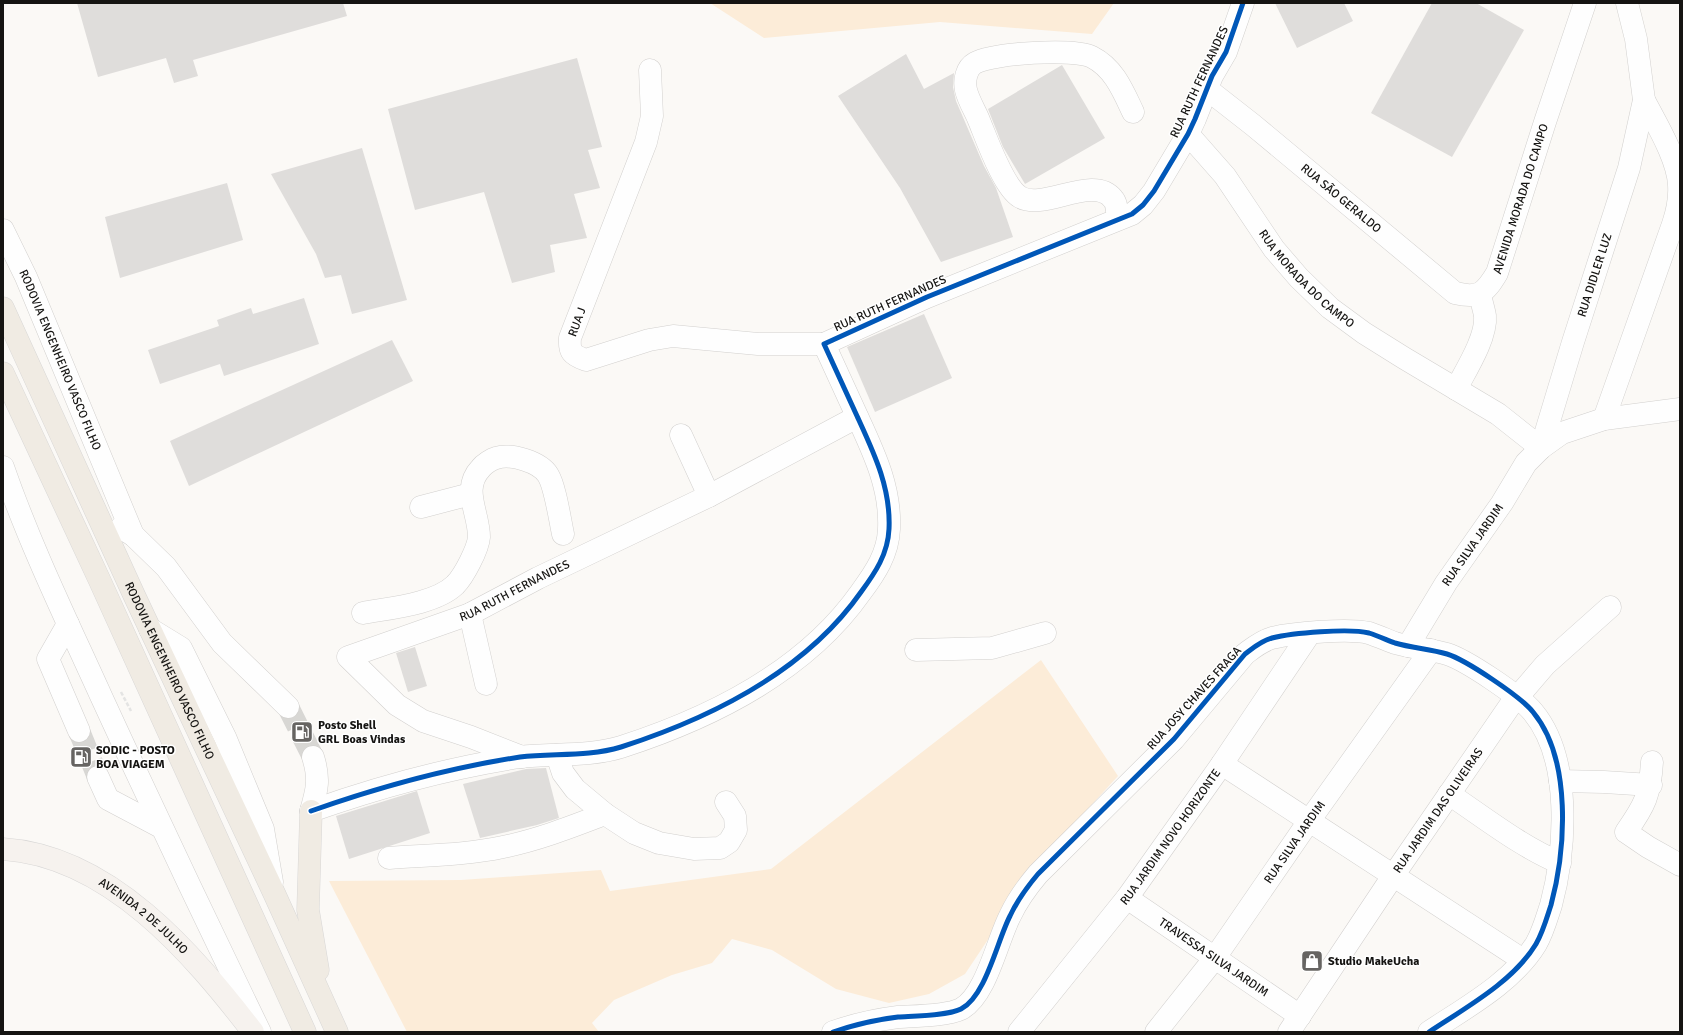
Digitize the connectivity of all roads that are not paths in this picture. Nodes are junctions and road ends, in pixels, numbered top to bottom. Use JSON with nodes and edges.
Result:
{"nodes":[{"id":1,"x":1243,"y":3,"type":"edge"},
{"id":2,"x":1585,"y":3,"type":"edge"},
{"id":3,"x":1627,"y":3,"type":"edge"},
{"id":4,"x":650,"y":70,"type":"dead end"},
{"id":5,"x":1207,"y":89,"type":"junction"},
{"id":6,"x":1644,"y":100,"type":"junction"},
{"id":7,"x":1133,"y":112,"type":"dead end"},
{"id":8,"x":1188,"y":134,"type":"junction"},
{"id":9,"x":1118,"y":219,"type":"junction"},
{"id":10,"x":3,"y":230,"type":"edge"},
{"id":11,"x":1480,"y":294,"type":"junction"},
{"id":12,"x":3,"y":308,"type":"edge"},
{"id":13,"x":824,"y":344,"type":"junction"},
{"id":14,"x":3,"y":373,"type":"edge"},
{"id":15,"x":1456,"y":389,"type":"junction"},
{"id":16,"x":1680,"y":409,"type":"edge"},
{"id":17,"x":857,"y":417,"type":"junction"},
{"id":18,"x":1604,"y":419,"type":"junction"},
{"id":19,"x":681,"y":435,"type":"dead end"},
{"id":20,"x":1541,"y":448,"type":"junction"},
{"id":21,"x":3,"y":467,"type":"edge"},
{"id":22,"x":470,"y":494,"type":"junction"},
{"id":23,"x":709,"y":496,"type":"junction"},
{"id":24,"x":421,"y":507,"type":"dead end"},
{"id":25,"x":96,"y":512,"type":"junction"},
{"id":26,"x":563,"y":534,"type":"dead end"},
{"id":27,"x":133,"y":535,"type":"junction"},
{"id":28,"x":1610,"y":607,"type":"dead end"},
{"id":29,"x":363,"y":613,"type":"dead end"},
{"id":30,"x":470,"y":614,"type":"junction"},
{"id":31,"x":68,"y":624,"type":"junction"},
{"id":32,"x":1045,"y":633,"type":"dead end"},
{"id":33,"x":1310,"y":633,"type":"junction"},
{"id":34,"x":1408,"y":646,"type":"junction"},
{"id":35,"x":916,"y":650,"type":"dead end"},
{"id":36,"x":1431,"y":650,"type":"junction"},
{"id":37,"x":486,"y":684,"type":"dead end"},
{"id":38,"x":1517,"y":697,"type":"junction"},
{"id":39,"x":288,"y":707,"type":"tunnel mouth"},
{"id":40,"x":79,"y":731,"type":"tunnel mouth"},
{"id":41,"x":557,"y":755,"type":"junction"},
{"id":42,"x":313,"y":757,"type":"tunnel mouth"},
{"id":43,"x":522,"y":757,"type":"junction"},
{"id":44,"x":1652,"y":762,"type":"dead end"},
{"id":45,"x":1222,"y":764,"type":"junction"},
{"id":46,"x":98,"y":777,"type":"tunnel mouth"},
{"id":47,"x":1560,"y":781,"type":"junction"},
{"id":48,"x":1651,"y":785,"type":"junction"},
{"id":49,"x":1449,"y":794,"type":"junction"},
{"id":50,"x":726,"y":802,"type":"dead end"},
{"id":51,"x":311,"y":811,"type":"junction"},
{"id":52,"x":605,"y":814,"type":"junction"},
{"id":53,"x":1308,"y":821,"type":"junction"},
{"id":54,"x":161,"y":827,"type":"junction"},
{"id":55,"x":3,"y":849,"type":"edge"},
{"id":56,"x":389,"y":858,"type":"dead end"},
{"id":57,"x":1560,"y":863,"type":"junction"},
{"id":58,"x":1680,"y":864,"type":"edge"},
{"id":59,"x":1394,"y":876,"type":"junction"},
{"id":60,"x":1127,"y":898,"type":"junction"},
{"id":61,"x":1214,"y":959,"type":"junction"},
{"id":62,"x":1523,"y":960,"type":"junction"},
{"id":63,"x":1295,"y":1024,"type":"edge"},
{"id":64,"x":336,"y":1029,"type":"edge"},
{"id":65,"x":253,"y":1032,"type":"edge"},
{"id":66,"x":260,"y":1032,"type":"edge"},
{"id":67,"x":305,"y":1032,"type":"edge"},
{"id":68,"x":833,"y":1032,"type":"edge"},
{"id":69,"x":1019,"y":1032,"type":"edge"},
{"id":70,"x":1156,"y":1032,"type":"edge"},
{"id":71,"x":1429,"y":1032,"type":"edge"}],
"edges":[{"from":1,"to":5,"type":"street","name":"RUA RUTH FERNANDES"},
{"from":2,"to":11,"type":"street","name":"AVENIDA MORADA DO CAMPO"},
{"from":3,"to":6,"type":"street","name":"RUA DIDLER LUZ"},
{"from":4,"to":13,"type":"street","name":"RUA J"},
{"from":5,"to":8,"type":"street","name":"RUA RUTH FERNANDES"},
{"from":5,"to":11,"type":"street","name":"RUA SÃO GERALDO"},
{"from":6,"to":18,"type":"street","name":"RUA DIDLER LUZ"},
{"from":6,"to":20,"type":"street","name":"RUA DIDLER LUZ"},
{"from":7,"to":9,"type":"street"},
{"from":8,"to":9,"type":"street","name":"RUA RUTH FERNANDES"},
{"from":8,"to":15,"type":"street","name":"RUA MORADA DO CAMPO"},
{"from":9,"to":13,"type":"street","name":"RUA RUTH FERNANDES"},
{"from":10,"to":27,"type":"street","name":"RODOVIA ENGENHEIRO VASCO FILHO"},
{"from":11,"to":15,"type":"street"},
{"from":12,"to":25,"type":"highway","name":"RODOVIA ENGENHEIRO VASCO FILHO"},
{"from":13,"to":17,"type":"street","name":"RUA RUTH FERNANDES"},
{"from":14,"to":67,"type":"highway"},
{"from":15,"to":20,"type":"street","name":"RUA MORADA DO CAMPO"},
{"from":16,"to":18,"type":"street"},
{"from":17,"to":23,"type":"street","name":"RUA RUTH FERNANDES"},
{"from":17,"to":41,"type":"street","name":"RUA RUTH FERNANDES"},
{"from":18,"to":20,"type":"street"},
{"from":19,"to":23,"type":"street"},
{"from":20,"to":34,"type":"street","name":"RUA SILVA JARDIM"},
{"from":21,"to":31,"type":"street"},
{"from":22,"to":24,"type":"street"},
{"from":22,"to":26,"type":"street"},
{"from":22,"to":29,"type":"street"},
{"from":23,"to":30,"type":"street","name":"RUA RUTH FERNANDES"},
{"from":25,"to":27,"type":"street"},
{"from":25,"to":64,"type":"highway","name":"RODOVIA ENGENHEIRO VASCO FILHO"},
{"from":27,"to":39,"type":"street"},
{"from":28,"to":38,"type":"street","name":"RUA JARDIM DAS OLIVEIRAS"},
{"from":30,"to":37,"type":"street"},
{"from":30,"to":43,"type":"street","name":"RUA RUTH FERNANDES"},
{"from":31,"to":40,"type":"street"},
{"from":31,"to":54,"type":"street"},
{"from":32,"to":35,"type":"street"},
{"from":33,"to":34,"type":"street","name":"RUA JOSY CHAVES FRAGA"},
{"from":33,"to":45,"type":"street","name":"RUA JARDIM NOVO HORIZONTE"},
{"from":33,"to":68,"type":"street","name":"RUA JOSY CHAVES FRAGA"},
{"from":34,"to":36,"type":"street","name":"RUA JOSY CHAVES FRAGA"},
{"from":36,"to":38,"type":"street","name":"RUA JOSY CHAVES FRAGA"},
{"from":36,"to":53,"type":"street","name":"RUA SILVA JARDIM"},
{"from":38,"to":47,"type":"street","name":"RUA JOSY CHAVES FRAGA"},
{"from":38,"to":49,"type":"street","name":"RUA JARDIM DAS OLIVEIRAS"},
{"from":41,"to":43,"type":"street","name":"RUA RUTH FERNANDES"},
{"from":41,"to":52,"type":"street"},
{"from":42,"to":51,"type":"street"},
{"from":43,"to":51,"type":"street","name":"RUA RUTH FERNANDES"},
{"from":44,"to":48,"type":"street"},
{"from":45,"to":53,"type":"street"},
{"from":45,"to":60,"type":"street","name":"RUA JARDIM NOVO HORIZONTE"},
{"from":46,"to":54,"type":"street"},
{"from":47,"to":48,"type":"street"},
{"from":47,"to":57,"type":"street","name":"RUA JOSY CHAVES FRAGA"},
{"from":48,"to":58,"type":"street"},
{"from":49,"to":57,"type":"street"},
{"from":49,"to":59,"type":"street","name":"RUA JARDIM DAS OLIVEIRAS"},
{"from":50,"to":52,"type":"street"},
{"from":51,"to":64,"type":"highway"},
{"from":52,"to":56,"type":"street"},
{"from":53,"to":59,"type":"street"},
{"from":53,"to":61,"type":"street","name":"RUA SILVA JARDIM"},
{"from":54,"to":66,"type":"street"},
{"from":55,"to":65,"type":"main road","name":"AVENIDA 2 DE JULHO"},
{"from":57,"to":62,"type":"street","name":"RUA JOSY CHAVES FRAGA"},
{"from":59,"to":62,"type":"street"},
{"from":59,"to":63,"type":"street","name":"RUA JARDIM DAS OLIVEIRAS"},
{"from":60,"to":61,"type":"street","name":"TRAVESSA SILVA JARDIM"},
{"from":60,"to":69,"type":"street","name":"RUA JARDIM NOVO HORIZONTE"},
{"from":61,"to":63,"type":"street","name":"TRAVESSA SILVA JARDIM"},
{"from":61,"to":70,"type":"street","name":"RUA SILVA JARDIM"},
{"from":62,"to":71,"type":"street","name":"RUA JOSY CHAVES FRAGA"}]}
